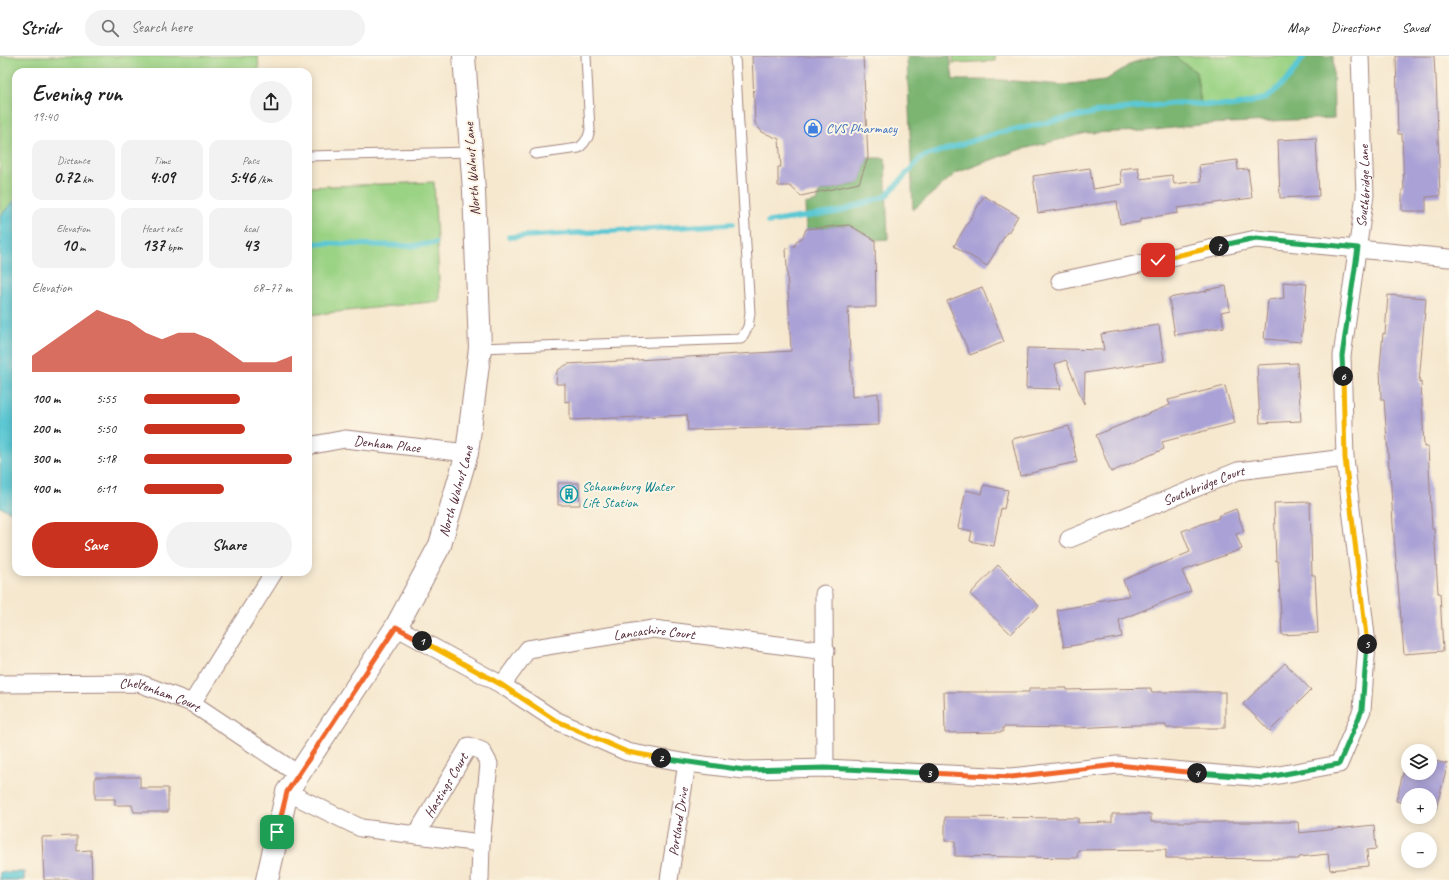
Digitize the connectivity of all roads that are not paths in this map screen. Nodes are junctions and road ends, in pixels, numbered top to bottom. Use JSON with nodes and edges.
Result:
{"nodes":[{"id":1,"x":464,"y":56,"type":"edge"},
{"id":2,"x":586,"y":56,"type":"edge"},
{"id":3,"x":735,"y":56,"type":"edge"},
{"id":4,"x":1360,"y":56,"type":"edge"},
{"id":5,"x":471,"y":152,"type":"junction"},
{"id":6,"x":535,"y":154,"type":"dead end"},
{"id":7,"x":312,"y":156,"type":"edge"},
{"id":8,"x":1358,"y":248,"type":"junction"},
{"id":9,"x":1449,"y":258,"type":"edge"},
{"id":10,"x":1060,"y":281,"type":"dead end"},
{"id":11,"x":480,"y":348,"type":"junction"},
{"id":12,"x":312,"y":445,"type":"edge"},
{"id":13,"x":466,"y":454,"type":"junction"},
{"id":14,"x":1345,"y":458,"type":"junction"},
{"id":15,"x":1068,"y":539,"type":"dead end"},
{"id":16,"x":271,"y":576,"type":"edge"},
{"id":17,"x":824,"y":594,"type":"dead end"},
{"id":18,"x":396,"y":627,"type":"junction"},
{"id":19,"x":826,"y":651,"type":"junction"},
{"id":20,"x":0,"y":684,"type":"edge"},
{"id":21,"x":502,"y":685,"type":"junction"},
{"id":22,"x":192,"y":703,"type":"junction"},
{"id":23,"x":687,"y":762,"type":"junction"},
{"id":24,"x":825,"y":768,"type":"junction"},
{"id":25,"x":292,"y":783,"type":"junction"},
{"id":26,"x":416,"y":835,"type":"junction"},
{"id":27,"x":481,"y":843,"type":"junction"},
{"id":28,"x":267,"y":880,"type":"edge"},
{"id":29,"x":480,"y":880,"type":"edge"},
{"id":30,"x":669,"y":880,"type":"edge"}],
"edges":[{"from":1,"to":5,"type":"street","name":"North Walnut Lane"},
{"from":2,"to":6,"type":"lane"},
{"from":3,"to":11,"type":"lane"},
{"from":4,"to":8,"type":"street","name":"Southbridge Lane"},
{"from":5,"to":7,"type":"lane"},
{"from":5,"to":11,"type":"street","name":"North Walnut Lane"},
{"from":8,"to":9,"type":"street"},
{"from":8,"to":10,"type":"street"},
{"from":8,"to":14,"type":"street","name":"Southbridge Lane"},
{"from":11,"to":13,"type":"street","name":"North Walnut Lane"},
{"from":12,"to":13,"type":"street","name":"Denham Place"},
{"from":13,"to":18,"type":"street","name":"North Walnut Lane"},
{"from":14,"to":15,"type":"street","name":"Southbridge Court"},
{"from":14,"to":24,"type":"street","name":"Southbridge Lane"},
{"from":16,"to":22,"type":"street"},
{"from":17,"to":19,"type":"street"},
{"from":18,"to":21,"type":"street"},
{"from":18,"to":25,"type":"street","name":"North Walnut Lane"},
{"from":19,"to":21,"type":"street","name":"Lancashire Court"},
{"from":19,"to":24,"type":"street"},
{"from":20,"to":22,"type":"street","name":"Cheltenham Court"},
{"from":21,"to":23,"type":"street"},
{"from":22,"to":25,"type":"street","name":"Cheltenham Court"},
{"from":23,"to":24,"type":"street"},
{"from":23,"to":30,"type":"street","name":"Portland Drive"},
{"from":25,"to":26,"type":"street","name":"Hastings Court"},
{"from":25,"to":28,"type":"street","name":"North Walnut Lane"},
{"from":26,"to":27,"type":"street","name":"Hastings Court"},
{"from":26,"to":27,"type":"street","name":"Hastings Court"},
{"from":27,"to":29,"type":"street","name":"Hastings Court"}]}
